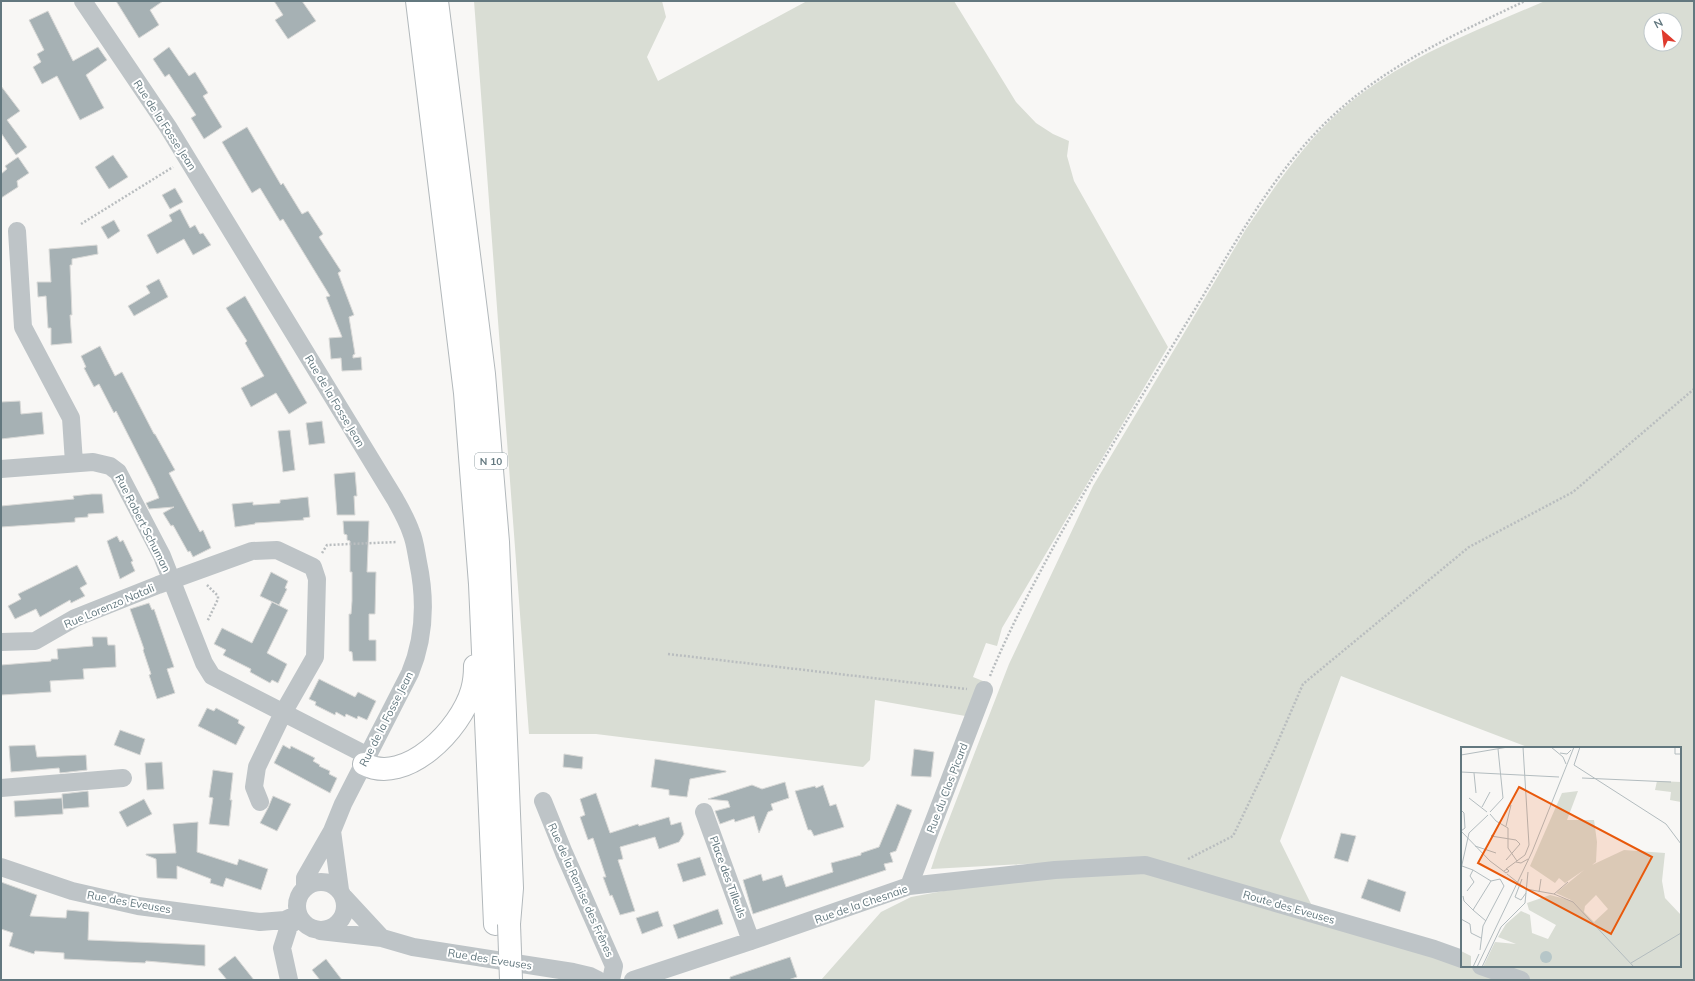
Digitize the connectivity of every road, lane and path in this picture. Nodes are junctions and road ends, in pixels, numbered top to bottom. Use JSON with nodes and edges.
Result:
{"nodes":[{"id":1,"x":83,"y":1,"type":"edge"},
{"id":2,"x":417,"y":1,"type":"edge"},
{"id":3,"x":437,"y":1,"type":"edge"},
{"id":4,"x":1525,"y":1,"type":"edge"},
{"id":5,"x":188,"y":158,"type":"junction"},
{"id":6,"x":80,"y":224,"type":"dead end"},
{"id":7,"x":17,"y":231,"type":"dead end"},
{"id":8,"x":1694,"y":389,"type":"edge"},
{"id":9,"x":74,"y":463,"type":"junction"},
{"id":10,"x":1,"y":469,"type":"edge"},
{"id":11,"x":414,"y":542,"type":"junction"},
{"id":12,"x":478,"y":563,"type":"junction"},
{"id":13,"x":313,"y":566,"type":"junction"},
{"id":14,"x":200,"y":570,"type":"junction"},
{"id":15,"x":172,"y":580,"type":"junction"},
{"id":16,"x":1,"y":642,"type":"edge"},
{"id":17,"x":196,"y":643,"type":"junction"},
{"id":18,"x":668,"y":654,"type":"dead end"},
{"id":19,"x":984,"y":690,"type":"junction"},
{"id":20,"x":283,"y":713,"type":"junction"},
{"id":21,"x":366,"y":760,"type":"junction"},
{"id":22,"x":123,"y":778,"type":"dead end"},
{"id":23,"x":1,"y":788,"type":"edge"},
{"id":24,"x":543,"y":801,"type":"dead end"},
{"id":25,"x":260,"y":802,"type":"dead end"},
{"id":26,"x":704,"y":812,"type":"dead end"},
{"id":27,"x":332,"y":831,"type":"junction"},
{"id":28,"x":1145,"y":865,"type":"joint"},
{"id":29,"x":1,"y":867,"type":"edge"},
{"id":30,"x":1164,"y":871,"type":"junction"},
{"id":31,"x":909,"y":886,"type":"junction"},
{"id":32,"x":302,"y":891,"type":"junction"},
{"id":33,"x":342,"y":893,"type":"junction"},
{"id":34,"x":260,"y":922,"type":"junction"},
{"id":35,"x":306,"y":923,"type":"junction"},
{"id":36,"x":507,"y":924,"type":"junction"},
{"id":37,"x":382,"y":938,"type":"junction"},
{"id":38,"x":751,"y":942,"type":"junction"},
{"id":39,"x":282,"y":948,"type":"junction"},
{"id":40,"x":1461,"y":959,"type":"edge"},
{"id":41,"x":1484,"y":967,"type":"edge"},
{"id":42,"x":289,"y":976,"type":"edge"},
{"id":43,"x":497,"y":980,"type":"edge"},
{"id":44,"x":511,"y":980,"type":"edge"},
{"id":45,"x":521,"y":980,"type":"edge"},
{"id":46,"x":598,"y":980,"type":"edge"},
{"id":47,"x":611,"y":980,"type":"edge"},
{"id":48,"x":633,"y":980,"type":"edge"},
{"id":49,"x":1521,"y":980,"type":"edge"}],
"edges":[{"from":1,"to":5,"type":"street","name":"Rue de la Fosse Jean"},
{"from":2,"to":12,"type":"main road","number":"N 10"},
{"from":3,"to":36,"type":"main road","number":"N 10"},
{"from":4,"to":19,"type":"path"},
{"from":5,"to":6,"type":"path"},
{"from":5,"to":11,"type":"street","name":"Rue de la Fosse Jean"},
{"from":7,"to":9,"type":"street"},
{"from":8,"to":30,"type":"path"},
{"from":9,"to":10,"type":"street","name":"Rue Robert Schuman"},
{"from":9,"to":15,"type":"street","name":"Rue Robert Schuman"},
{"from":11,"to":13,"type":"path"},
{"from":11,"to":21,"type":"street","name":"Rue de la Fosse Jean"},
{"from":12,"to":21,"type":"main road"},
{"from":12,"to":36,"type":"main road","number":"N 10"},
{"from":13,"to":14,"type":"street","name":"Rue Lorenzo Natali"},
{"from":13,"to":20,"type":"street"},
{"from":14,"to":15,"type":"street","name":"Rue Lorenzo Natali"},
{"from":14,"to":17,"type":"path"},
{"from":15,"to":16,"type":"street","name":"Rue Lorenzo Natali"},
{"from":15,"to":17,"type":"street","name":"Rue Robert Schuman"},
{"from":17,"to":20,"type":"street","name":"Rue Robert Schuman"},
{"from":18,"to":19,"type":"path"},
{"from":19,"to":31,"type":"street","name":"Rue du Clos Picard"},
{"from":20,"to":21,"type":"street","name":"Rue Robert Schuman"},
{"from":20,"to":25,"type":"street"},
{"from":21,"to":27,"type":"street","name":"Rue de la Fosse Jean"},
{"from":22,"to":23,"type":"street"},
{"from":24,"to":47,"type":"street","name":"Rue de la Remise des Frênes"},
{"from":26,"to":38,"type":"street","name":"Place des Tilleuls"},
{"from":27,"to":32,"type":"street","name":"Rue de la Fosse Jean"},
{"from":27,"to":33,"type":"street","name":"Rue de la Fosse Jean"},
{"from":28,"to":30,"type":"street","name":"Route des Eveuses"},
{"from":28,"to":31,"type":"street","name":"Rue de la Chesnaie"},
{"from":29,"to":34,"type":"street","name":"Rue des Eveuses"},
{"from":30,"to":40,"type":"street","name":"Route des Eveuses"},
{"from":31,"to":38,"type":"street","name":"Rue de la Chesnaie"},
{"from":32,"to":33,"type":"street"},
{"from":32,"to":34,"type":"street"},
{"from":32,"to":35,"type":"street"},
{"from":33,"to":35,"type":"street"},
{"from":33,"to":37,"type":"street"},
{"from":34,"to":35,"type":"street","name":"Rue des Eveuses"},
{"from":34,"to":39,"type":"street"},
{"from":35,"to":37,"type":"street","name":"Rue des Eveuses"},
{"from":35,"to":39,"type":"street"},
{"from":35,"to":42,"type":"street"},
{"from":36,"to":43,"type":"main road","number":"N 10"},
{"from":36,"to":44,"type":"main road","number":"N 10","bridge":true},
{"from":36,"to":45,"type":"main road"},
{"from":37,"to":46,"type":"street","name":"Rue des Eveuses"},
{"from":38,"to":48,"type":"street","name":"Rue de la Chesnaie"},
{"from":39,"to":42,"type":"street"},
{"from":41,"to":49,"type":"street"}]}
